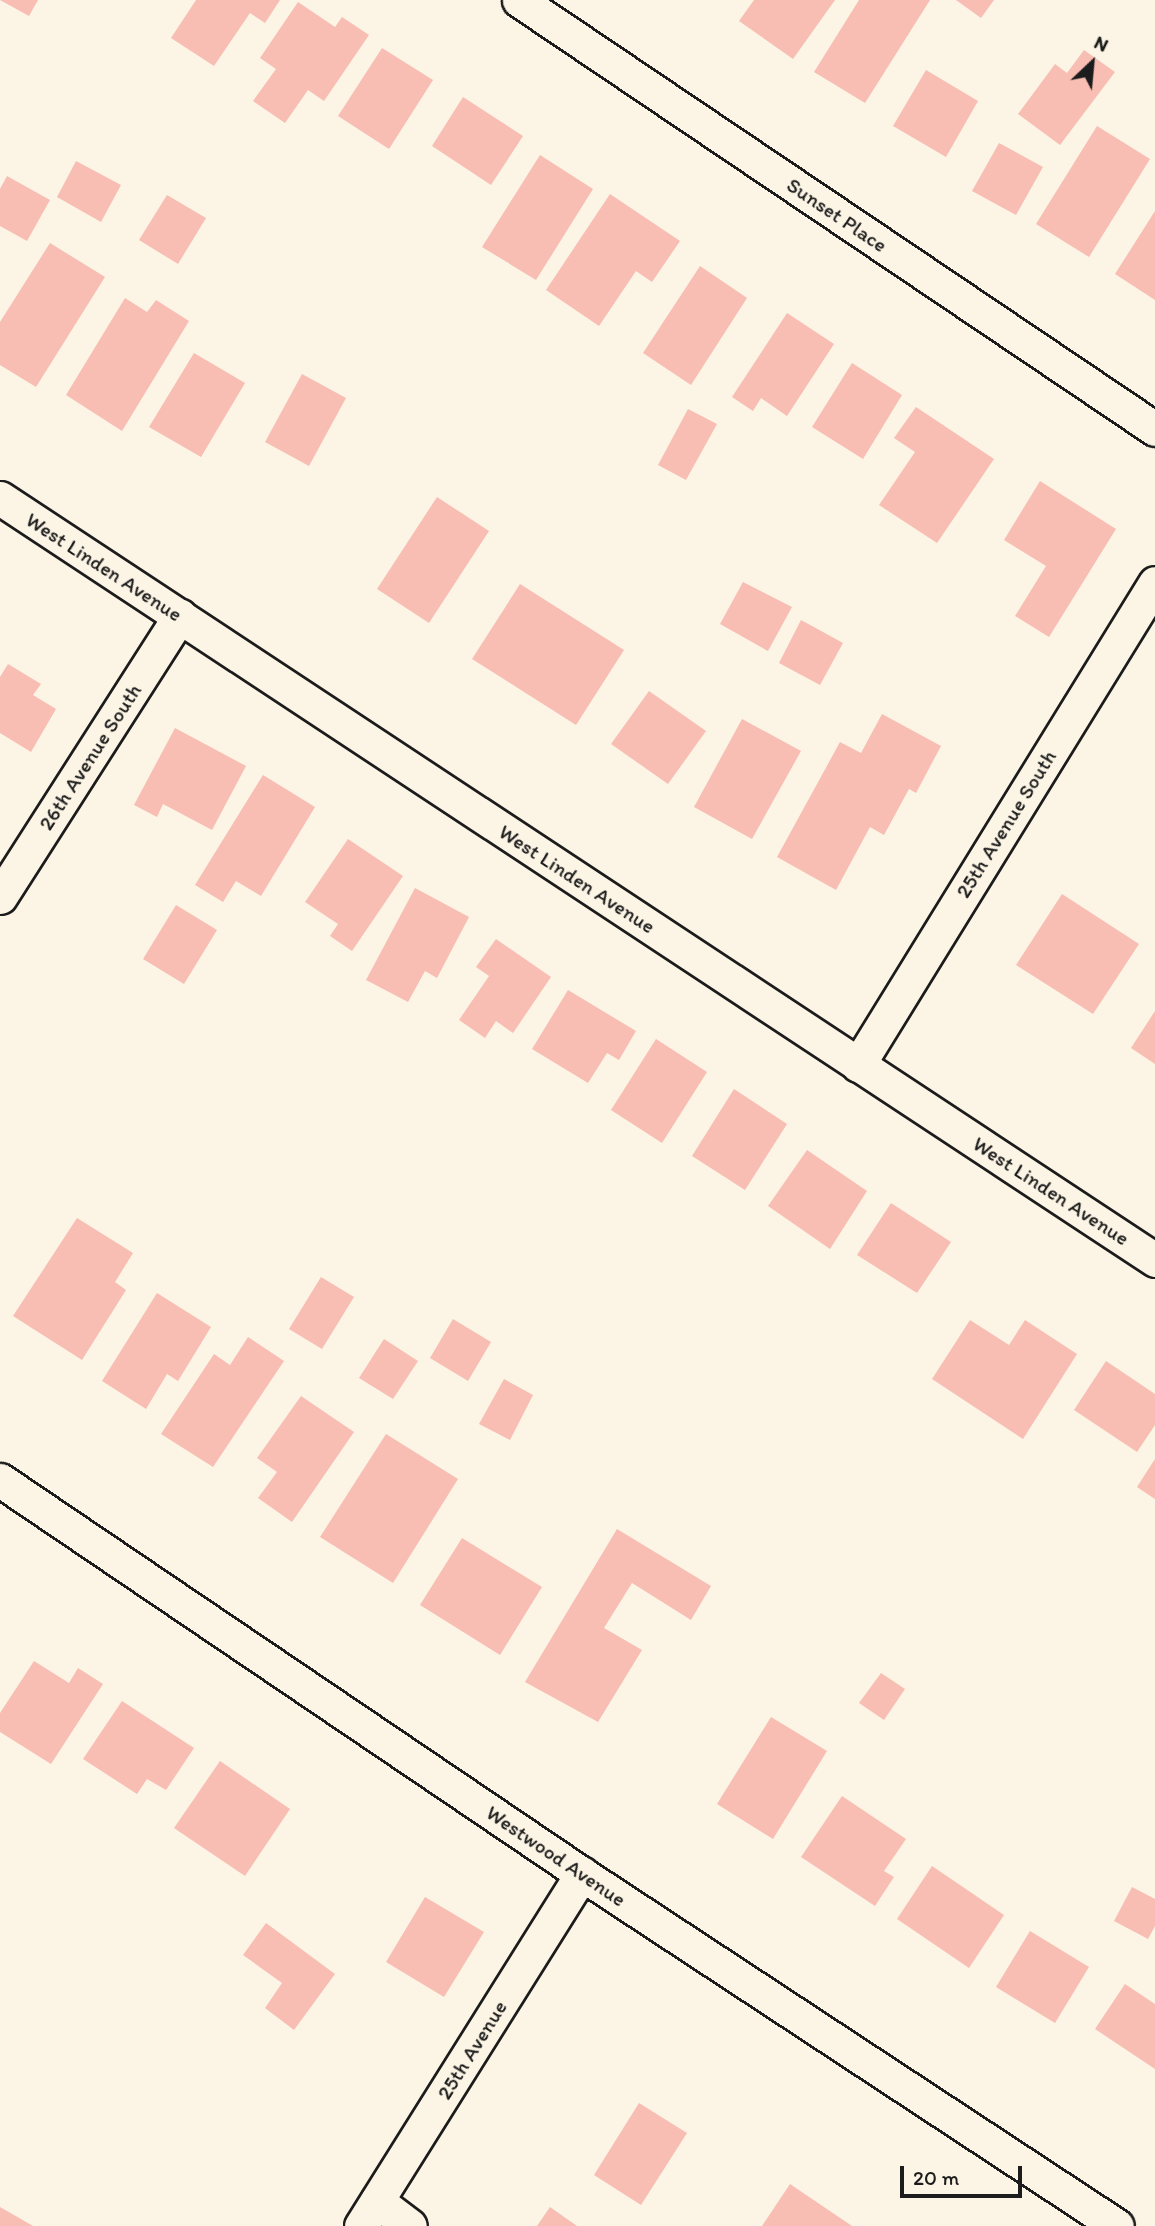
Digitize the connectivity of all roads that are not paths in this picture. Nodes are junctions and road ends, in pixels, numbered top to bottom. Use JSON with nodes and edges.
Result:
{"nodes":[{"id":1,"x":519,"y":0,"type":"edge"},
{"id":2,"x":1155,"y":429,"type":"edge"},
{"id":3,"x":0,"y":498,"type":"edge"},
{"id":4,"x":1155,"y":583,"type":"edge"},
{"id":5,"x":180,"y":616,"type":"junction"},
{"id":6,"x":0,"y":897,"type":"edge"},
{"id":7,"x":858,"y":1065,"type":"junction"},
{"id":8,"x":1155,"y":1260,"type":"edge"},
{"id":9,"x":0,"y":1480,"type":"edge"},
{"id":10,"x":582,"y":1874,"type":"junction"},
{"id":11,"x":369,"y":2214,"type":"edge"},
{"id":12,"x":410,"y":2226,"type":"edge"},
{"id":13,"x":1117,"y":2226,"type":"edge"}],
"edges":[{"from":1,"to":2,"type":"street","name":"Sunset Place"},
{"from":3,"to":5,"type":"street","name":"West Linden Avenue"},
{"from":4,"to":7,"type":"street","name":"25th Avenue South"},
{"from":5,"to":6,"type":"street","name":"26th Avenue South"},
{"from":5,"to":7,"type":"street","name":"West Linden Avenue"},
{"from":7,"to":8,"type":"street","name":"West Linden Avenue"},
{"from":9,"to":10,"type":"street","name":"Westwood Avenue"},
{"from":10,"to":11,"type":"street","name":"25th Avenue"},
{"from":10,"to":13,"type":"street","name":"Westwood Avenue"},
{"from":11,"to":12,"type":"street"}]}
